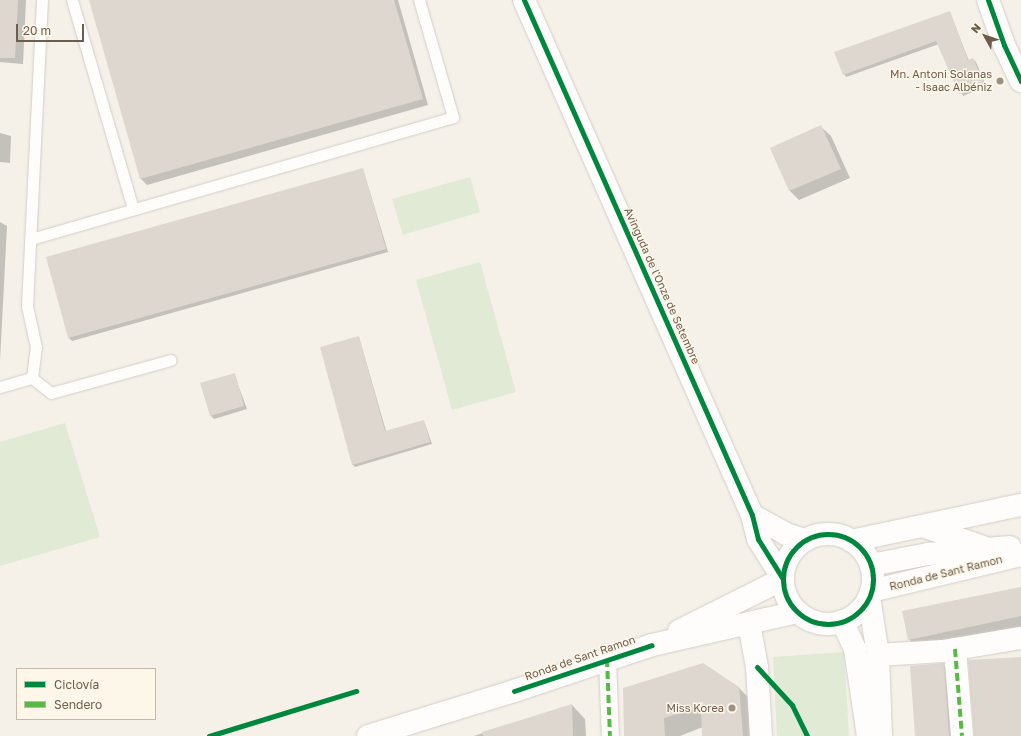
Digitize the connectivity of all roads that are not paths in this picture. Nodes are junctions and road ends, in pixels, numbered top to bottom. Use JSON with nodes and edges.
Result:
{"nodes":[{"id":1,"x":42,"y":0,"type":"edge"},
{"id":2,"x":72,"y":0,"type":"edge"},
{"id":3,"x":419,"y":0,"type":"edge"},
{"id":4,"x":524,"y":0,"type":"edge"},
{"id":5,"x":988,"y":0,"type":"edge"},
{"id":6,"x":1012,"y":44,"type":"edge"},
{"id":7,"x":1021,"y":81,"type":"edge"},
{"id":8,"x":133,"y":209,"type":"junction"},
{"id":9,"x":31,"y":238,"type":"junction"},
{"id":10,"x":171,"y":360,"type":"dead end"},
{"id":11,"x":32,"y":378,"type":"junction"},
{"id":12,"x":0,"y":387,"type":"edge"},
{"id":13,"x":1021,"y":504,"type":"edge"},
{"id":14,"x":752,"y":515,"type":"junction"},
{"id":15,"x":924,"y":526,"type":"junction"},
{"id":16,"x":805,"y":540,"type":"junction"},
{"id":17,"x":851,"y":541,"type":"junction"},
{"id":18,"x":1021,"y":547,"type":"edge"},
{"id":19,"x":988,"y":549,"type":"junction"},
{"id":20,"x":1021,"y":555,"type":"edge"},
{"id":21,"x":871,"y":565,"type":"junction"},
{"id":22,"x":783,"y":579,"type":"junction"},
{"id":23,"x":870,"y":594,"type":"junction"},
{"id":24,"x":797,"y":612,"type":"junction"},
{"id":25,"x":842,"y":622,"type":"junction"},
{"id":26,"x":749,"y":624,"type":"junction"},
{"id":27,"x":1021,"y":638,"type":"edge"},
{"id":28,"x":652,"y":644,"type":"junction"},
{"id":29,"x":955,"y":649,"type":"junction"},
{"id":30,"x":878,"y":655,"type":"junction"},
{"id":31,"x":607,"y":659,"type":"junction"},
{"id":32,"x":421,"y":728,"type":"edge"},
{"id":33,"x":391,"y":732,"type":"edge"},
{"id":34,"x":368,"y":736,"type":"edge"},
{"id":35,"x":610,"y":736,"type":"edge"},
{"id":36,"x":761,"y":736,"type":"edge"},
{"id":37,"x":868,"y":736,"type":"edge"},
{"id":38,"x":881,"y":736,"type":"edge"},
{"id":39,"x":962,"y":736,"type":"edge"}],
"edges":[{"from":1,"to":9,"type":"lane"},
{"from":2,"to":8,"type":"lane"},
{"from":3,"to":8,"type":"lane"},
{"from":4,"to":14,"type":"street","name":"Avinguda de l'Onze de Setembre"},
{"from":5,"to":6,"type":"street"},
{"from":6,"to":7,"type":"street"},
{"from":8,"to":9,"type":"lane"},
{"from":9,"to":11,"type":"lane"},
{"from":10,"to":11,"type":"lane"},
{"from":11,"to":12,"type":"lane"},
{"from":13,"to":15,"type":"street"},
{"from":14,"to":16,"type":"street"},
{"from":14,"to":22,"type":"street","name":"Avinguda de l'Onze de Setembre"},
{"from":15,"to":17,"type":"street"},
{"from":15,"to":19,"type":"street","name":"Ronda de Sant Ramon"},
{"from":16,"to":17,"type":"street"},
{"from":16,"to":22,"type":"street"},
{"from":17,"to":21,"type":"street"},
{"from":18,"to":19,"type":"street","name":"Ronda de Sant Ramon"},
{"from":19,"to":21,"type":"street","name":"Ronda de Sant Ramon"},
{"from":20,"to":23,"type":"street","name":"Ronda de Sant Ramon"},
{"from":21,"to":23,"type":"street","name":"Ronda de Sant Ramon"},
{"from":22,"to":24,"type":"street"},
{"from":22,"to":28,"type":"street","name":"Ronda de Sant Ramon"},
{"from":23,"to":25,"type":"street"},
{"from":23,"to":30,"type":"street"},
{"from":24,"to":25,"type":"street"},
{"from":24,"to":26,"type":"street","name":"Ronda de Sant Ramon"},
{"from":25,"to":37,"type":"street"},
{"from":26,"to":28,"type":"street","name":"Ronda de Sant Ramon"},
{"from":26,"to":36,"type":"street"},
{"from":27,"to":29,"type":"street"},
{"from":28,"to":31,"type":"street","name":"Ronda de Sant Ramon"},
{"from":29,"to":30,"type":"street"},
{"from":29,"to":39,"type":"street"},
{"from":30,"to":38,"type":"street"},
{"from":31,"to":32,"type":"street","name":"Ronda de Sant Ramon"},
{"from":31,"to":35,"type":"street"},
{"from":32,"to":33,"type":"street","name":"Ronda de Sant Ramon"},
{"from":33,"to":34,"type":"street","name":"Ronda de Sant Ramon"}]}
